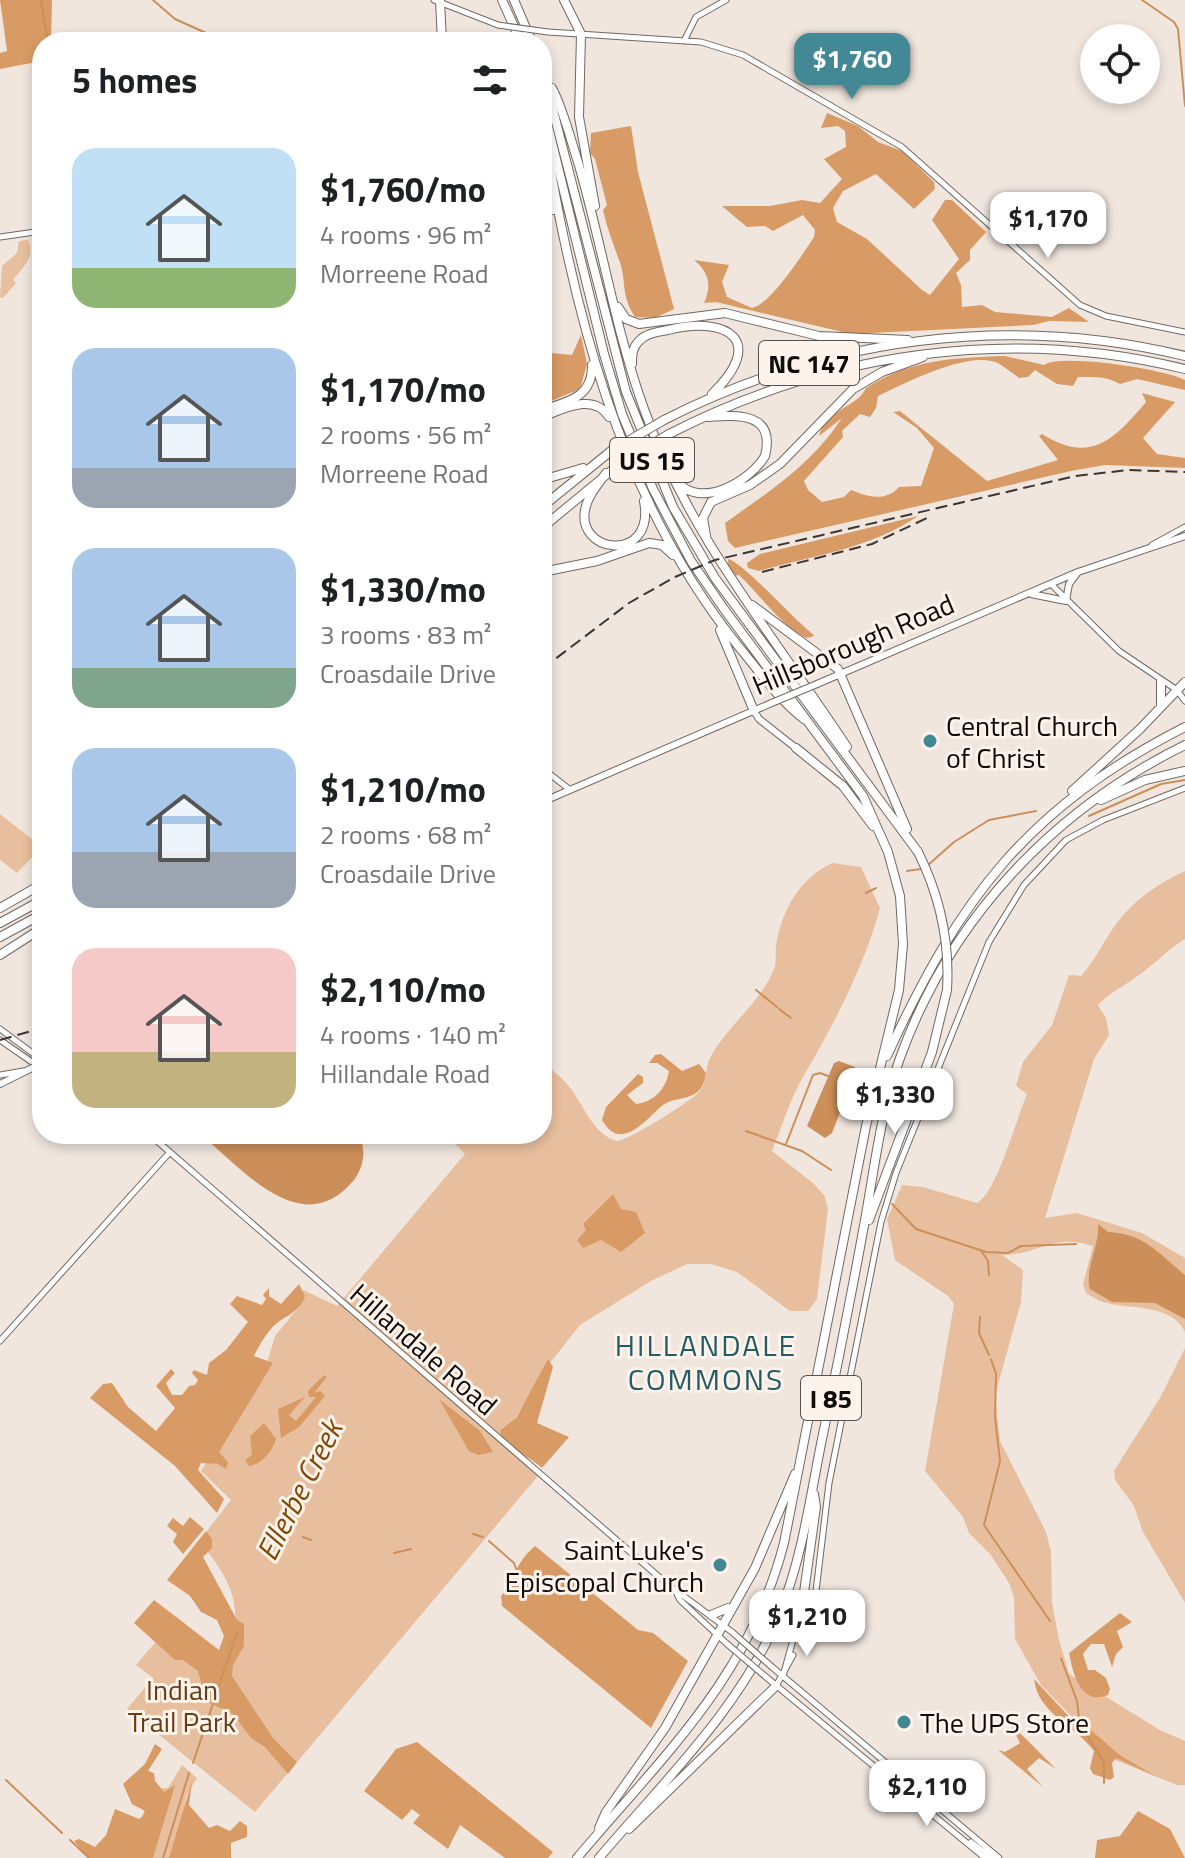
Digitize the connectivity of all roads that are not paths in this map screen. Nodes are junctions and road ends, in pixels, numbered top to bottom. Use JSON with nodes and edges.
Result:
{"nodes":[{"id":1,"x":502,"y":0,"type":"edge"},
{"id":2,"x":514,"y":0,"type":"edge"},
{"id":3,"x":564,"y":0,"type":"edge"},
{"id":4,"x":726,"y":0,"type":"edge"},
{"id":5,"x":438,"y":1,"type":"edge"},
{"id":6,"x":441,"y":32,"type":"edge"},
{"id":7,"x":516,"y":32,"type":"edge"},
{"id":8,"x":528,"y":32,"type":"edge"},
{"id":9,"x":548,"y":32,"type":"edge"},
{"id":10,"x":552,"y":32,"type":"edge"},
{"id":11,"x":581,"y":34,"type":"junction"},
{"id":12,"x":684,"y":41,"type":"junction"},
{"id":13,"x":552,"y":90,"type":"edge"},
{"id":14,"x":552,"y":108,"type":"edge"},
{"id":15,"x":552,"y":143,"type":"edge"},
{"id":16,"x":552,"y":175,"type":"edge"},
{"id":17,"x":552,"y":211,"type":"edge"},
{"id":18,"x":32,"y":232,"type":"edge"},
{"id":19,"x":597,"y":234,"type":"junction"},
{"id":20,"x":0,"y":237,"type":"edge"},
{"id":21,"x":564,"y":240,"type":"junction"},
{"id":22,"x":613,"y":297,"type":"junction"},
{"id":23,"x":1185,"y":332,"type":"edge"},
{"id":24,"x":913,"y":341,"type":"junction"},
{"id":25,"x":591,"y":349,"type":"junction"},
{"id":26,"x":939,"y":351,"type":"junction"},
{"id":27,"x":1185,"y":356,"type":"edge"},
{"id":28,"x":1185,"y":369,"type":"edge"},
{"id":29,"x":632,"y":373,"type":"junction"},
{"id":30,"x":708,"y":398,"type":"junction"},
{"id":31,"x":552,"y":407,"type":"edge"},
{"id":32,"x":552,"y":414,"type":"edge"},
{"id":33,"x":702,"y":418,"type":"junction"},
{"id":34,"x":615,"y":428,"type":"junction"},
{"id":35,"x":595,"y":463,"type":"junction"},
{"id":36,"x":669,"y":471,"type":"junction"},
{"id":37,"x":606,"y":473,"type":"junction"},
{"id":38,"x":552,"y":478,"type":"edge"},
{"id":39,"x":641,"y":493,"type":"junction"},
{"id":40,"x":552,"y":499,"type":"edge"},
{"id":41,"x":552,"y":519,"type":"edge"},
{"id":42,"x":1185,"y":533,"type":"edge"},
{"id":43,"x":714,"y":555,"type":"junction"},
{"id":44,"x":677,"y":560,"type":"junction"},
{"id":45,"x":552,"y":570,"type":"edge"},
{"id":46,"x":1078,"y":572,"type":"junction"},
{"id":47,"x":1051,"y":584,"type":"junction"},
{"id":48,"x":737,"y":590,"type":"junction"},
{"id":49,"x":1028,"y":594,"type":"junction"},
{"id":50,"x":1066,"y":601,"type":"junction"},
{"id":51,"x":712,"y":613,"type":"junction"},
{"id":52,"x":840,"y":674,"type":"junction"},
{"id":53,"x":1161,"y":682,"type":"junction"},
{"id":54,"x":1185,"y":682,"type":"edge"},
{"id":55,"x":1181,"y":690,"type":"edge"},
{"id":56,"x":1185,"y":701,"type":"edge"},
{"id":57,"x":1161,"y":708,"type":"junction"},
{"id":58,"x":754,"y":711,"type":"junction"},
{"id":59,"x":814,"y":727,"type":"junction"},
{"id":60,"x":1185,"y":727,"type":"edge"},
{"id":61,"x":1185,"y":745,"type":"edge"},
{"id":62,"x":796,"y":748,"type":"joint"},
{"id":63,"x":1185,"y":771,"type":"edge"},
{"id":64,"x":552,"y":776,"type":"edge"},
{"id":65,"x":1185,"y":788,"type":"edge"},
{"id":66,"x":569,"y":789,"type":"junction"},
{"id":67,"x":877,"y":795,"type":"junction"},
{"id":68,"x":552,"y":797,"type":"edge"},
{"id":69,"x":1082,"y":808,"type":"junction"},
{"id":70,"x":1044,"y":821,"type":"junction"},
{"id":71,"x":912,"y":842,"type":"junction"},
{"id":72,"x":885,"y":843,"type":"junction"},
{"id":73,"x":32,"y":890,"type":"edge"},
{"id":74,"x":32,"y":905,"type":"edge"},
{"id":75,"x":0,"y":908,"type":"edge"},
{"id":76,"x":32,"y":919,"type":"edge"},
{"id":77,"x":0,"y":923,"type":"edge"},
{"id":78,"x":32,"y":934,"type":"edge"},
{"id":79,"x":0,"y":937,"type":"edge"},
{"id":80,"x":0,"y":957,"type":"edge"},
{"id":81,"x":0,"y":1029,"type":"edge"},
{"id":82,"x":0,"y":1040,"type":"edge"},
{"id":83,"x":32,"y":1056,"type":"edge"},
{"id":84,"x":32,"y":1058,"type":"edge"},
{"id":85,"x":32,"y":1068,"type":"edge"},
{"id":86,"x":881,"y":1068,"type":"junction"},
{"id":87,"x":26,"y":1071,"type":"junction"},
{"id":88,"x":0,"y":1075,"type":"edge"},
{"id":89,"x":0,"y":1084,"type":"edge"},
{"id":90,"x":161,"y":1144,"type":"edge"},
{"id":91,"x":170,"y":1152,"type":"junction"},
{"id":92,"x":864,"y":1230,"type":"junction"},
{"id":93,"x":0,"y":1341,"type":"edge"},
{"id":94,"x":799,"y":1467,"type":"junction"},
{"id":95,"x":812,"y":1487,"type":"junction"},
{"id":96,"x":676,"y":1591,"type":"junction"},
{"id":97,"x":735,"y":1601,"type":"junction"},
{"id":98,"x":711,"y":1615,"type":"junction"},
{"id":99,"x":722,"y":1624,"type":"junction"},
{"id":100,"x":799,"y":1628,"type":"junction"},
{"id":101,"x":716,"y":1634,"type":"junction"},
{"id":102,"x":783,"y":1676,"type":"junction"},
{"id":103,"x":776,"y":1686,"type":"junction"},
{"id":104,"x":597,"y":1835,"type":"junction"},
{"id":105,"x":960,"y":1836,"type":"junction"},
{"id":106,"x":610,"y":1845,"type":"junction"},
{"id":107,"x":577,"y":1858,"type":"edge"},
{"id":108,"x":599,"y":1858,"type":"edge"},
{"id":109,"x":985,"y":1858,"type":"edge"},
{"id":110,"x":992,"y":1858,"type":"edge"},
{"id":111,"x":999,"y":1858,"type":"edge"}],
"edges":[{"from":1,"to":7,"type":"highway"},
{"from":2,"to":8,"type":"highway"},
{"from":3,"to":11,"type":"highway"},
{"from":4,"to":12,"type":"street"},
{"from":5,"to":6,"type":"highway"},
{"from":5,"to":9,"type":"street","bridge":true},
{"from":10,"to":11,"type":"street","bridge":true},
{"from":11,"to":12,"type":"street"},
{"from":11,"to":19,"type":"highway"},
{"from":12,"to":23,"type":"street"},
{"from":13,"to":19,"type":"highway"},
{"from":14,"to":67,"type":"highway","number":"US 15"},
{"from":15,"to":59,"type":"highway","number":"US 15"},
{"from":16,"to":21,"type":"highway"},
{"from":17,"to":21,"type":"highway"},
{"from":18,"to":20,"type":"street"},
{"from":19,"to":22,"type":"highway"},
{"from":21,"to":25,"type":"highway"},
{"from":22,"to":24,"type":"highway"},
{"from":22,"to":29,"type":"highway"},
{"from":24,"to":27,"type":"highway","number":"NC 147"},
{"from":24,"to":30,"type":"highway","number":"NC 147"},
{"from":25,"to":31,"type":"highway"},
{"from":25,"to":34,"type":"highway"},
{"from":26,"to":28,"type":"highway","number":"NC 147"},
{"from":26,"to":33,"type":"highway","number":"NC 147"},
{"from":26,"to":43,"type":"highway"},
{"from":29,"to":30,"type":"highway"},
{"from":29,"to":36,"type":"highway"},
{"from":30,"to":35,"type":"highway","number":"NC 147","bridge":true},
{"from":32,"to":34,"type":"highway"},
{"from":33,"to":36,"type":"highway"},
{"from":33,"to":37,"type":"highway","number":"NC 147","bridge":true},
{"from":34,"to":39,"type":"highway"},
{"from":35,"to":38,"type":"highway"},
{"from":35,"to":40,"type":"highway","number":"NC 147"},
{"from":36,"to":43,"type":"highway"},
{"from":37,"to":39,"type":"highway"},
{"from":37,"to":41,"type":"highway","number":"NC 147"},
{"from":39,"to":44,"type":"highway"},
{"from":42,"to":46,"type":"main road","name":"Hillsborough Road"},
{"from":43,"to":48,"type":"highway"},
{"from":44,"to":45,"type":"highway"},
{"from":44,"to":51,"type":"highway"},
{"from":46,"to":47,"type":"main road","name":"Hillsborough Road"},
{"from":46,"to":50,"type":"main road"},
{"from":47,"to":49,"type":"main road","name":"Hillsborough Road"},
{"from":47,"to":50,"type":"street"},
{"from":48,"to":52,"type":"highway"},
{"from":48,"to":67,"type":"highway"},
{"from":49,"to":50,"type":"main road"},
{"from":49,"to":52,"type":"main road","name":"Hillsborough Road"},
{"from":50,"to":53,"type":"street"},
{"from":51,"to":58,"type":"highway"},
{"from":51,"to":59,"type":"highway"},
{"from":52,"to":58,"type":"main road","name":"Hillsborough Road","bridge":true},
{"from":52,"to":71,"type":"highway"},
{"from":53,"to":55,"type":"street"},
{"from":53,"to":57,"type":"highway"},
{"from":54,"to":55,"type":"highway"},
{"from":55,"to":56,"type":"street"},
{"from":55,"to":57,"type":"highway"},
{"from":57,"to":70,"type":"highway"},
{"from":58,"to":62,"type":"main road"},
{"from":58,"to":66,"type":"main road","name":"Hillsborough Road"},
{"from":59,"to":72,"type":"highway","number":"US 15"},
{"from":60,"to":70,"type":"highway","number":"I 85"},
{"from":61,"to":69,"type":"highway","number":"I 85"},
{"from":62,"to":72,"type":"highway"},
{"from":63,"to":69,"type":"highway"},
{"from":64,"to":66,"type":"street"},
{"from":65,"to":100,"type":"street"},
{"from":66,"to":68,"type":"main road","name":"Hillsborough Road"},
{"from":67,"to":71,"type":"highway","number":"US 15"},
{"from":69,"to":92,"type":"highway","number":"I 85"},
{"from":70,"to":86,"type":"highway","number":"I 85"},
{"from":71,"to":92,"type":"highway","number":"US 15","bridge":true},
{"from":72,"to":86,"type":"highway","number":"US 15"},
{"from":73,"to":75,"type":"highway"},
{"from":74,"to":77,"type":"highway"},
{"from":76,"to":79,"type":"highway"},
{"from":78,"to":80,"type":"highway"},
{"from":81,"to":83,"type":"street"},
{"from":82,"to":84,"type":"street"},
{"from":85,"to":87,"type":"main road","bridge":true},
{"from":86,"to":94,"type":"highway","number":"I 85"},
{"from":87,"to":88,"type":"street"},
{"from":87,"to":89,"type":"main road"},
{"from":90,"to":91,"type":"street","name":"Hillandale Road"},
{"from":91,"to":93,"type":"street"},
{"from":91,"to":96,"type":"street","name":"Hillandale Road"},
{"from":92,"to":95,"type":"highway","number":"I 85"},
{"from":94,"to":97,"type":"highway"},
{"from":94,"to":104,"type":"highway","number":"I 85"},
{"from":95,"to":100,"type":"highway"},
{"from":95,"to":106,"type":"highway","number":"I 85"},
{"from":96,"to":98,"type":"street","name":"Hillandale Road"},
{"from":96,"to":101,"type":"street","name":"Hillandale Road"},
{"from":97,"to":98,"type":"highway"},
{"from":97,"to":99,"type":"highway"},
{"from":98,"to":99,"type":"street","name":"Hillandale Road"},
{"from":99,"to":101,"type":"highway"},
{"from":99,"to":102,"type":"street","name":"Hillandale Road","bridge":true},
{"from":100,"to":102,"type":"street"},
{"from":101,"to":103,"type":"street","name":"Hillandale Road","bridge":true},
{"from":101,"to":104,"type":"highway"},
{"from":102,"to":103,"type":"street"},
{"from":102,"to":111,"type":"street","name":"Hillandale Road"},
{"from":103,"to":105,"type":"street","name":"Hillandale Road"},
{"from":103,"to":106,"type":"highway"},
{"from":104,"to":107,"type":"highway","number":"I 85"},
{"from":105,"to":109,"type":"street","name":"Hillandale Road"},
{"from":105,"to":110,"type":"street"},
{"from":106,"to":108,"type":"highway","number":"I 85"}]}
